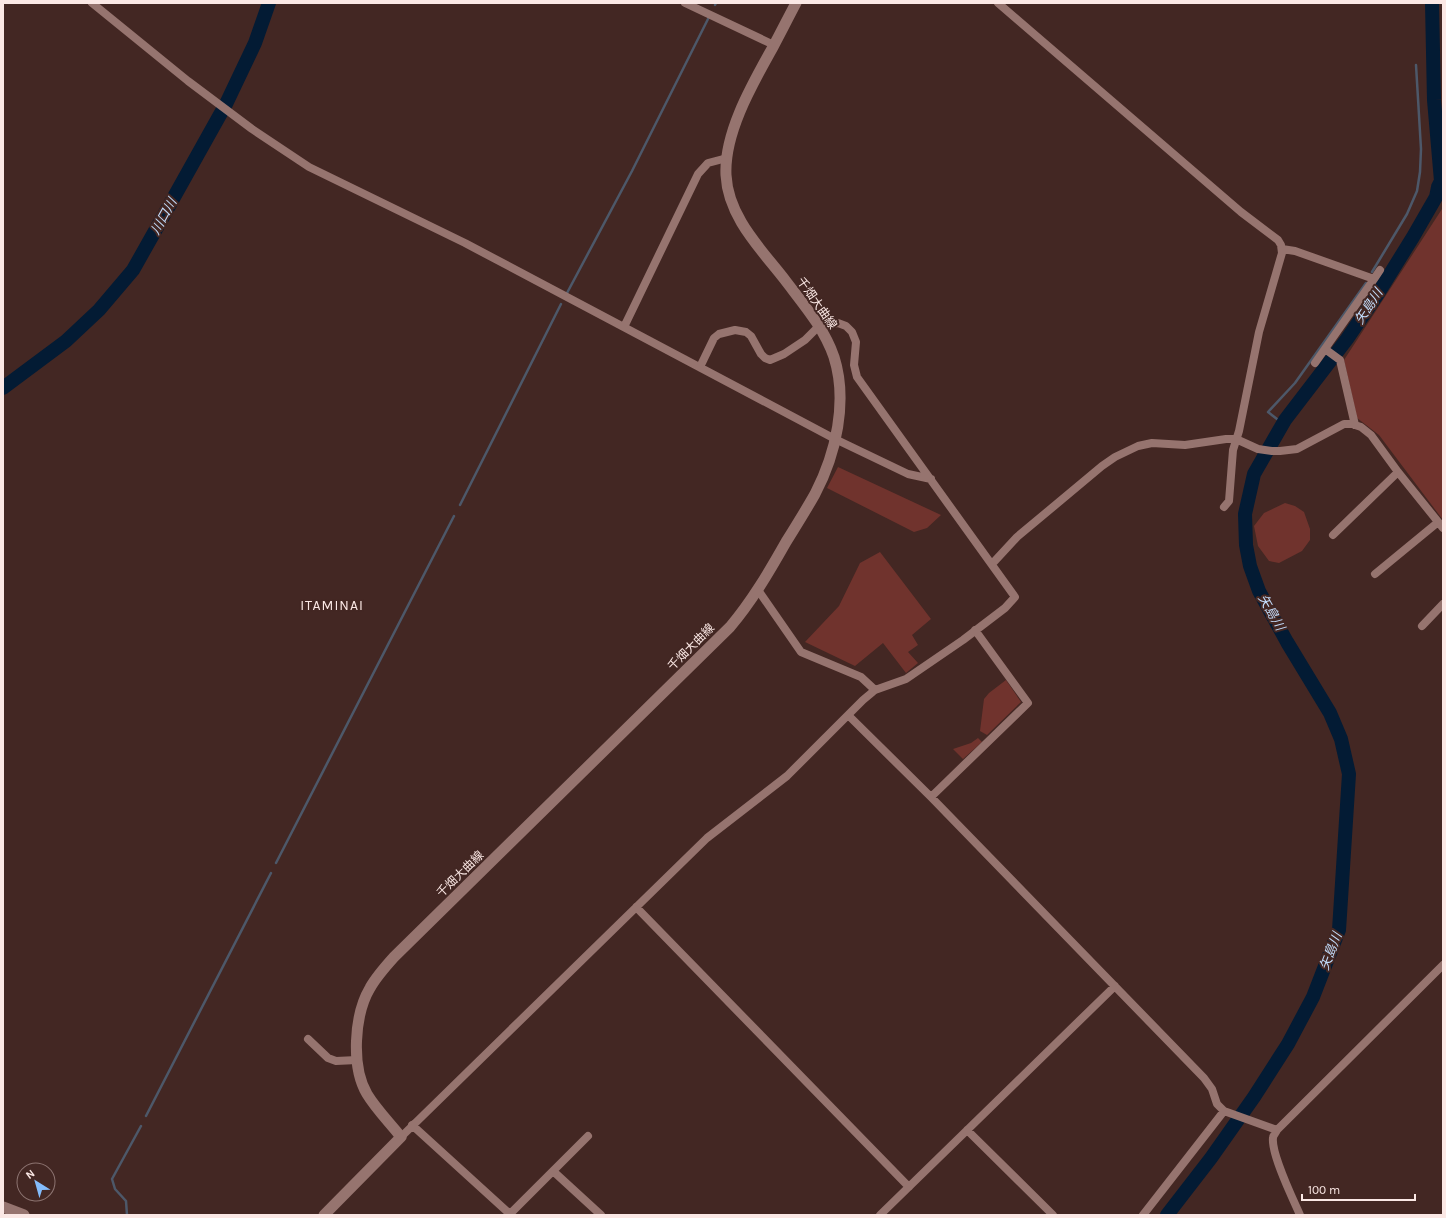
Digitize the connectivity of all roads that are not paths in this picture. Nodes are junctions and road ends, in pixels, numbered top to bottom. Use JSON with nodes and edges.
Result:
{"nodes":[{"id":1,"x":92,"y":3,"type":"edge"},
{"id":2,"x":686,"y":3,"type":"edge"},
{"id":3,"x":796,"y":3,"type":"edge"},
{"id":4,"x":998,"y":3,"type":"edge"},
{"id":5,"x":774,"y":45,"type":"junction"},
{"id":6,"x":727,"y":158,"type":"junction"},
{"id":7,"x":1282,"y":249,"type":"junction"},
{"id":8,"x":1380,"y":270,"type":"dead end"},
{"id":9,"x":1374,"y":279,"type":"junction"},
{"id":10,"x":819,"y":326,"type":"junction"},
{"id":11,"x":624,"y":327,"type":"junction"},
{"id":12,"x":1326,"y":349,"type":"junction"},
{"id":13,"x":1315,"y":363,"type":"dead end"},
{"id":14,"x":700,"y":367,"type":"junction"},
{"id":15,"x":1355,"y":425,"type":"junction"},
{"id":16,"x":835,"y":439,"type":"junction"},
{"id":17,"x":1236,"y":439,"type":"junction"},
{"id":18,"x":1398,"y":472,"type":"junction"},
{"id":19,"x":931,"y":479,"type":"junction"},
{"id":20,"x":1224,"y":507,"type":"dead end"},
{"id":21,"x":1440,"y":525,"type":"edge"},
{"id":22,"x":1333,"y":535,"type":"dead end"},
{"id":23,"x":992,"y":564,"type":"junction"},
{"id":24,"x":1376,"y":574,"type":"dead end"},
{"id":25,"x":758,"y":590,"type":"junction"},
{"id":26,"x":1443,"y":604,"type":"edge"},
{"id":27,"x":1422,"y":626,"type":"dead end"},
{"id":28,"x":975,"y":630,"type":"junction"},
{"id":29,"x":875,"y":690,"type":"junction"},
{"id":30,"x":848,"y":715,"type":"junction"},
{"id":31,"x":931,"y":797,"type":"junction"},
{"id":32,"x":636,"y":907,"type":"junction"},
{"id":33,"x":1443,"y":965,"type":"edge"},
{"id":34,"x":1115,"y":986,"type":"junction"},
{"id":35,"x":308,"y":1039,"type":"dead end"},
{"id":36,"x":357,"y":1060,"type":"junction"},
{"id":37,"x":1226,"y":1112,"type":"junction"},
{"id":38,"x":412,"y":1125,"type":"junction"},
{"id":39,"x":967,"y":1130,"type":"junction"},
{"id":40,"x":1277,"y":1130,"type":"junction"},
{"id":41,"x":588,"y":1136,"type":"dead end"},
{"id":42,"x":401,"y":1137,"type":"junction"},
{"id":43,"x":553,"y":1171,"type":"junction"},
{"id":44,"x":909,"y":1187,"type":"junction"},
{"id":45,"x":3,"y":1207,"type":"edge"},
{"id":46,"x":510,"y":1214,"type":"edge"},
{"id":47,"x":24,"y":1215,"type":"edge"},
{"id":48,"x":324,"y":1215,"type":"edge"},
{"id":49,"x":601,"y":1215,"type":"edge"},
{"id":50,"x":880,"y":1215,"type":"edge"},
{"id":51,"x":1053,"y":1215,"type":"edge"},
{"id":52,"x":1142,"y":1215,"type":"edge"},
{"id":53,"x":1300,"y":1215,"type":"edge"}],
"edges":[{"from":1,"to":11,"type":"street"},
{"from":2,"to":5,"type":"street"},
{"from":3,"to":5,"type":"main road","name":"千畑大曲線"},
{"from":4,"to":7,"type":"street"},
{"from":5,"to":6,"type":"main road","name":"千畑大曲線"},
{"from":6,"to":10,"type":"main road","name":"千畑大曲線"},
{"from":6,"to":11,"type":"street"},
{"from":7,"to":9,"type":"street"},
{"from":7,"to":17,"type":"street"},
{"from":8,"to":9,"type":"street"},
{"from":9,"to":12,"type":"street"},
{"from":10,"to":14,"type":"street"},
{"from":10,"to":16,"type":"main road","name":"千畑大曲線"},
{"from":10,"to":19,"type":"street"},
{"from":11,"to":14,"type":"street"},
{"from":12,"to":13,"type":"street"},
{"from":12,"to":15,"type":"street"},
{"from":14,"to":16,"type":"street"},
{"from":15,"to":17,"type":"street"},
{"from":15,"to":18,"type":"street"},
{"from":16,"to":19,"type":"street"},
{"from":16,"to":25,"type":"main road","name":"千畑大曲線"},
{"from":17,"to":20,"type":"street"},
{"from":17,"to":23,"type":"street"},
{"from":18,"to":21,"type":"street"},
{"from":18,"to":22,"type":"street"},
{"from":19,"to":23,"type":"street"},
{"from":21,"to":24,"type":"street"},
{"from":23,"to":28,"type":"street"},
{"from":25,"to":29,"type":"street"},
{"from":25,"to":36,"type":"main road","name":"千畑大曲線"},
{"from":26,"to":27,"type":"street"},
{"from":28,"to":29,"type":"street"},
{"from":28,"to":31,"type":"street"},
{"from":29,"to":30,"type":"street"},
{"from":30,"to":31,"type":"street"},
{"from":30,"to":32,"type":"street"},
{"from":31,"to":34,"type":"street"},
{"from":32,"to":38,"type":"street"},
{"from":32,"to":44,"type":"street"},
{"from":33,"to":40,"type":"street"},
{"from":34,"to":37,"type":"street"},
{"from":34,"to":39,"type":"street"},
{"from":35,"to":36,"type":"street"},
{"from":36,"to":42,"type":"main road","name":"千畑大曲線"},
{"from":37,"to":40,"type":"street"},
{"from":37,"to":52,"type":"street"},
{"from":38,"to":42,"type":"street"},
{"from":38,"to":46,"type":"street"},
{"from":39,"to":44,"type":"street"},
{"from":39,"to":51,"type":"street"},
{"from":40,"to":53,"type":"street"},
{"from":41,"to":43,"type":"street"},
{"from":42,"to":48,"type":"main road"},
{"from":43,"to":46,"type":"street"},
{"from":43,"to":49,"type":"street"},
{"from":44,"to":50,"type":"street"},
{"from":45,"to":47,"type":"main road"}]}
